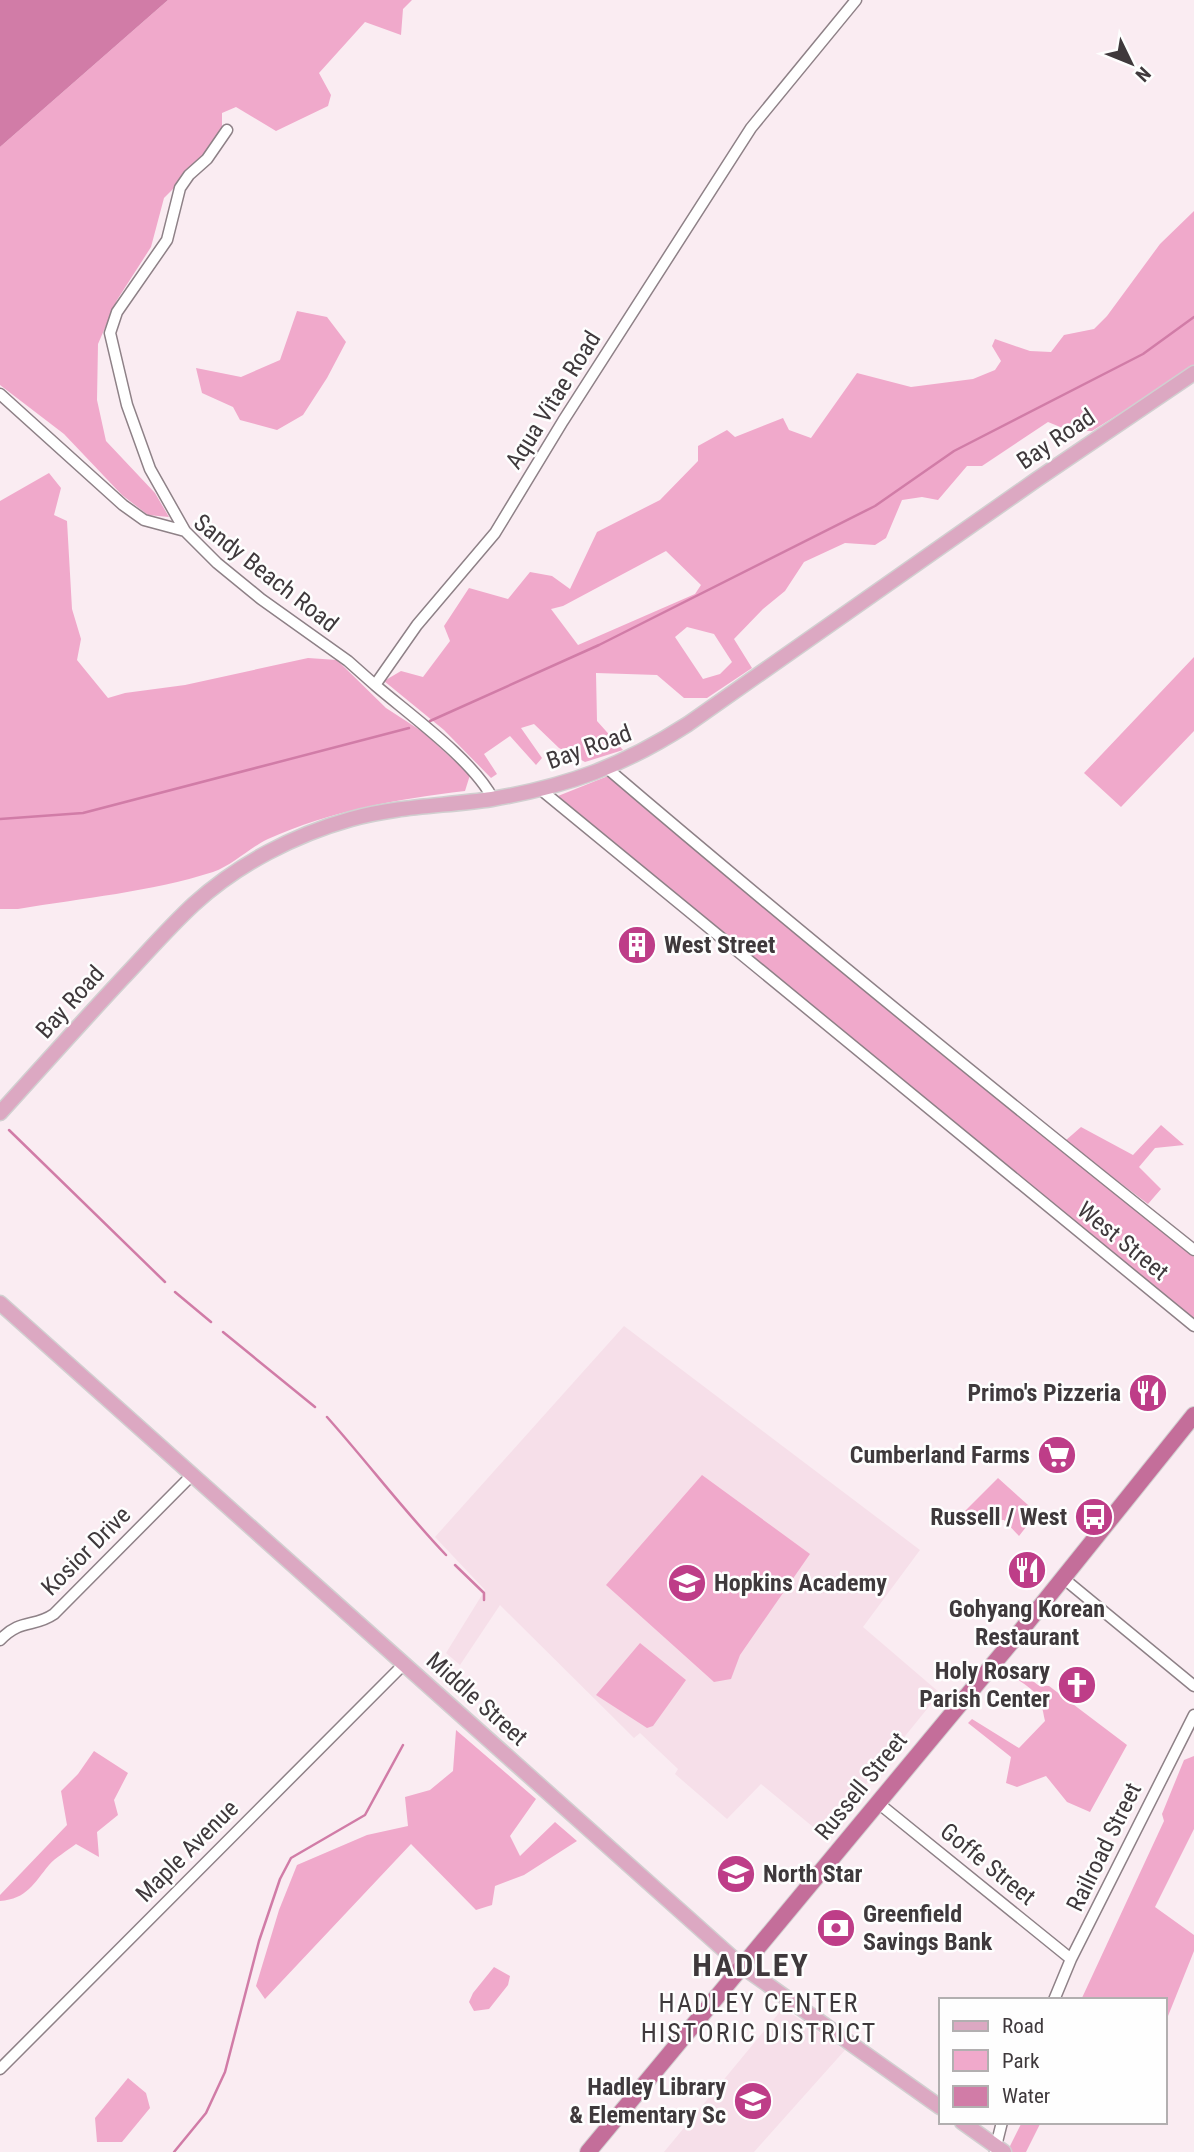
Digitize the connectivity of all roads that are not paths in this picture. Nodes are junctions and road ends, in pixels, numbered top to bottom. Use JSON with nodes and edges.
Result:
{"nodes":[{"id":1,"x":856,"y":0,"type":"edge"},
{"id":2,"x":227,"y":130,"type":"dead end"},
{"id":3,"x":1194,"y":373,"type":"edge"},
{"id":4,"x":0,"y":394,"type":"edge"},
{"id":5,"x":185,"y":531,"type":"junction"},
{"id":6,"x":375,"y":685,"type":"junction"},
{"id":7,"x":608,"y":769,"type":"junction"},
{"id":8,"x":540,"y":789,"type":"junction"},
{"id":9,"x":492,"y":799,"type":"junction"},
{"id":10,"x":0,"y":1114,"type":"edge"},
{"id":11,"x":1194,"y":1250,"type":"edge"},
{"id":12,"x":0,"y":1303,"type":"edge"},
{"id":13,"x":1194,"y":1326,"type":"edge"},
{"id":14,"x":1194,"y":1415,"type":"edge"},
{"id":15,"x":192,"y":1475,"type":"junction"},
{"id":16,"x":1063,"y":1578,"type":"junction"},
{"id":17,"x":0,"y":1640,"type":"edge"},
{"id":18,"x":404,"y":1664,"type":"junction"},
{"id":19,"x":1194,"y":1686,"type":"edge"},
{"id":20,"x":1194,"y":1715,"type":"edge"},
{"id":21,"x":877,"y":1802,"type":"junction"},
{"id":22,"x":1071,"y":1959,"type":"junction"},
{"id":23,"x":743,"y":1967,"type":"junction"},
{"id":24,"x":1055,"y":1998,"type":"edge"},
{"id":25,"x":0,"y":2069,"type":"edge"},
{"id":26,"x":939,"y":2106,"type":"edge"},
{"id":27,"x":965,"y":2124,"type":"edge"},
{"id":28,"x":1002,"y":2124,"type":"edge"},
{"id":29,"x":998,"y":2150,"type":"edge"},
{"id":30,"x":588,"y":2152,"type":"edge"}],
"edges":[{"from":1,"to":6,"type":"street","name":"Aqua Vitae Road"},
{"from":2,"to":5,"type":"street"},
{"from":3,"to":7,"type":"main road","name":"Bay Road"},
{"from":4,"to":5,"type":"street","name":"Sandy Beach Road"},
{"from":5,"to":6,"type":"street","name":"Sandy Beach Road"},
{"from":6,"to":9,"type":"street"},
{"from":7,"to":8,"type":"main road","name":"Bay Road"},
{"from":7,"to":11,"type":"street","name":"West Street"},
{"from":8,"to":9,"type":"main road","name":"Bay Road"},
{"from":8,"to":13,"type":"street","name":"West Street"},
{"from":9,"to":10,"type":"main road","name":"Bay Road"},
{"from":12,"to":15,"type":"main road","name":"Middle Street"},
{"from":14,"to":16,"type":"highway","name":"Russell Street"},
{"from":15,"to":17,"type":"street","name":"Kosior Drive"},
{"from":15,"to":18,"type":"main road","name":"Middle Street"},
{"from":16,"to":19,"type":"street"},
{"from":16,"to":21,"type":"highway","name":"Russell Street"},
{"from":18,"to":23,"type":"main road","name":"Middle Street"},
{"from":18,"to":25,"type":"street","name":"Maple Avenue"},
{"from":20,"to":22,"type":"street","name":"Railroad Street"},
{"from":21,"to":22,"type":"street","name":"Goffe Street"},
{"from":21,"to":23,"type":"highway","name":"Russell Street"},
{"from":22,"to":24,"type":"street","name":"Railroad Street"},
{"from":23,"to":26,"type":"main road","name":"Middle Street"},
{"from":23,"to":30,"type":"highway","name":"Russell Street"},
{"from":27,"to":29,"type":"main road"},
{"from":28,"to":29,"type":"street"}]}
